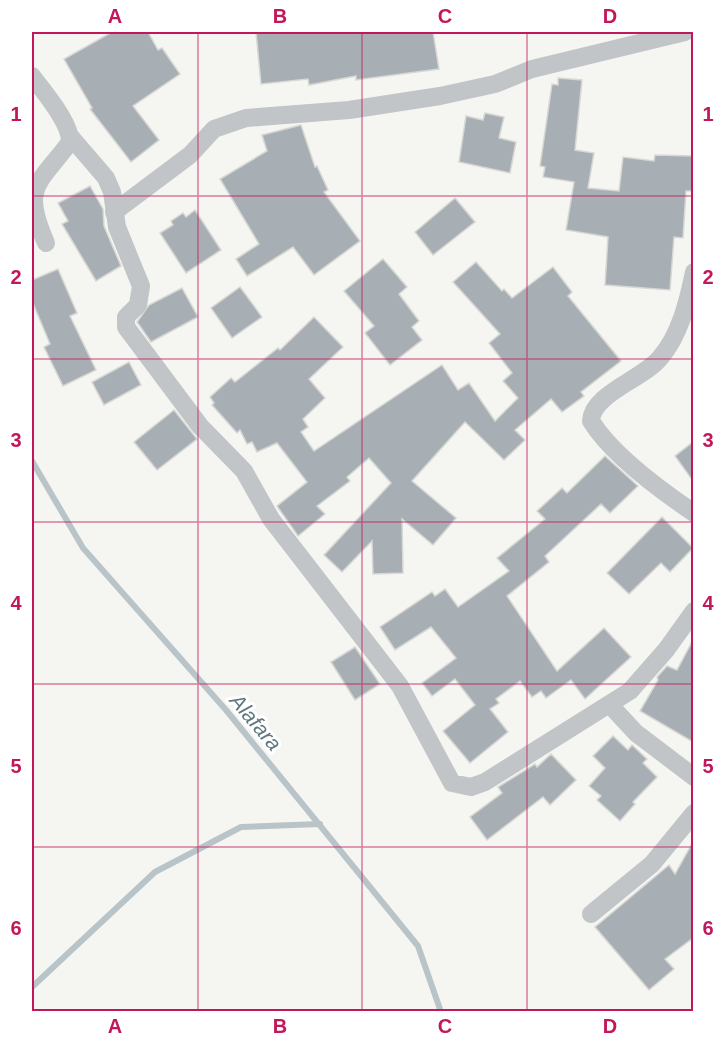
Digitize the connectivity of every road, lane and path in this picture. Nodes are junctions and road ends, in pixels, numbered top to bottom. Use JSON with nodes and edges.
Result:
{"nodes":[{"id":1,"x":685,"y":32,"type":"edge"},
{"id":2,"x":32,"y":76,"type":"edge"},
{"id":3,"x":70,"y":136,"type":"junction"},
{"id":4,"x":114,"y":212,"type":"junction"},
{"id":5,"x":46,"y":243,"type":"dead end"},
{"id":6,"x":693,"y":272,"type":"edge"},
{"id":7,"x":693,"y":513,"type":"edge"},
{"id":8,"x":693,"y":611,"type":"edge"},
{"id":9,"x":610,"y":705,"type":"junction"},
{"id":10,"x":693,"y":777,"type":"edge"},
{"id":11,"x":693,"y":813,"type":"edge"},
{"id":12,"x":591,"y":914,"type":"dead end"}],
"edges":[{"from":1,"to":4,"type":"street"},
{"from":2,"to":3,"type":"street"},
{"from":3,"to":4,"type":"street"},
{"from":3,"to":5,"type":"street"},
{"from":4,"to":9,"type":"street"},
{"from":6,"to":7,"type":"street"},
{"from":8,"to":9,"type":"street"},
{"from":9,"to":10,"type":"street"},
{"from":11,"to":12,"type":"street"}]}
